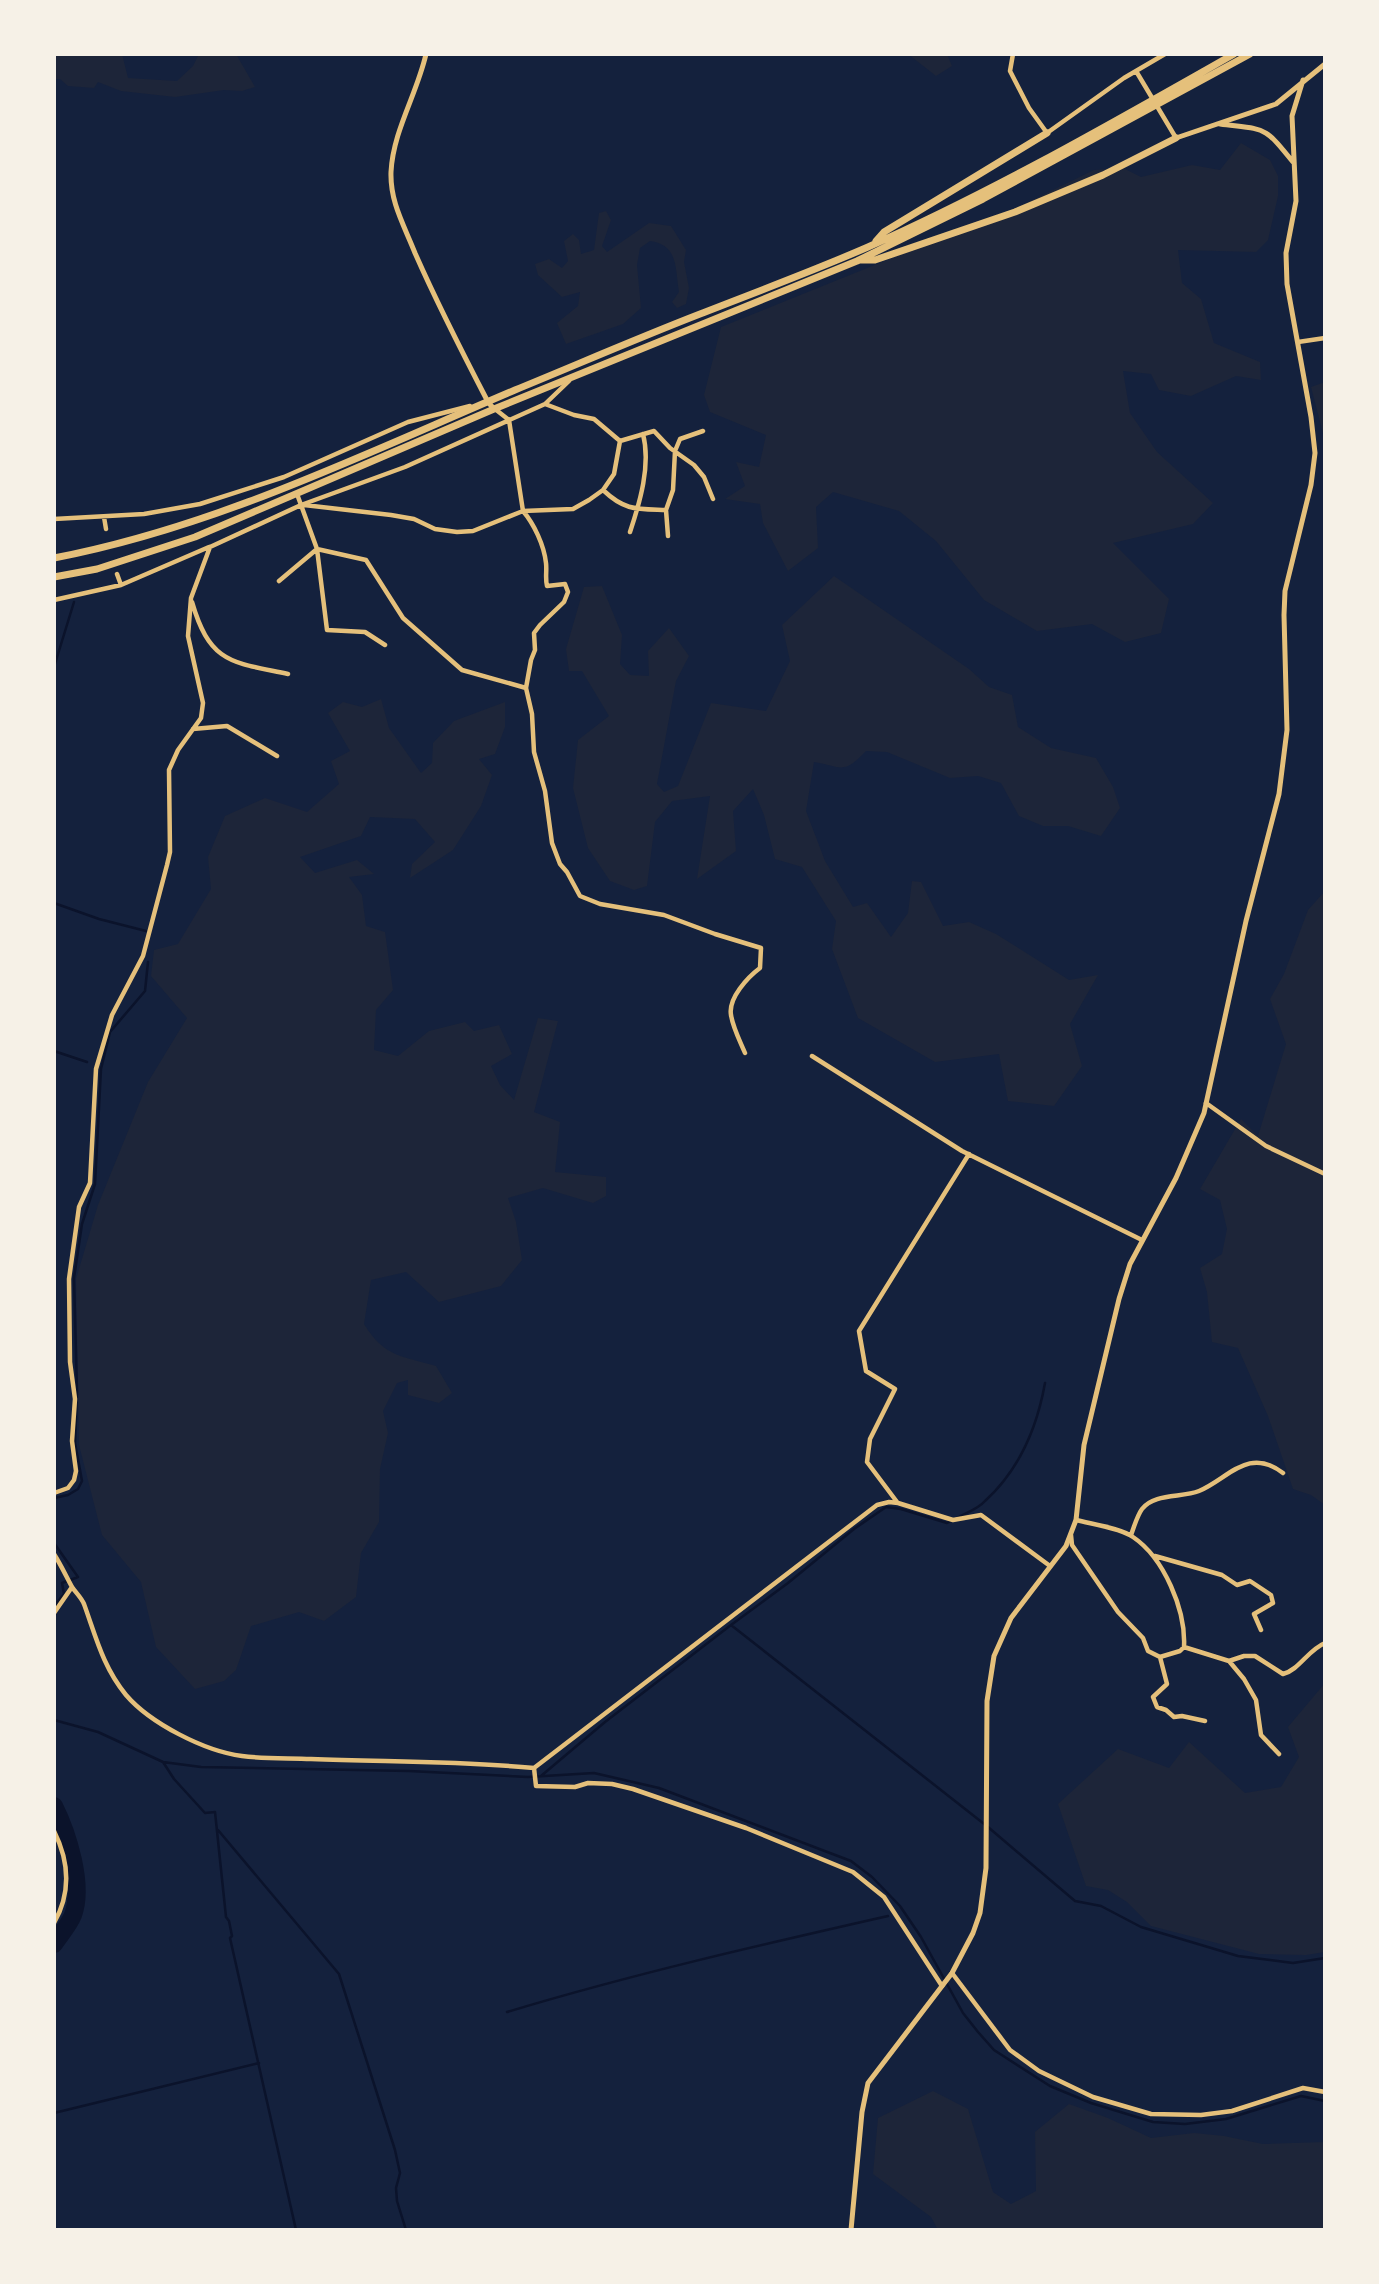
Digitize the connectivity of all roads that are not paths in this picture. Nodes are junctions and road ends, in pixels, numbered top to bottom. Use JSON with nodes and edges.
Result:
{"nodes":[{"id":1,"x":426,"y":54,"type":"edge"},
{"id":2,"x":1013,"y":54,"type":"edge"},
{"id":3,"x":1165,"y":54,"type":"edge"},
{"id":4,"x":1234,"y":54,"type":"edge"},
{"id":5,"x":1250,"y":54,"type":"edge"},
{"id":6,"x":1325,"y":64,"type":"edge"},
{"id":7,"x":1136,"y":71,"type":"junction"},
{"id":8,"x":1198,"y":79,"type":"junction"},
{"id":9,"x":1303,"y":80,"type":"junction"},
{"id":10,"x":1125,"y":120,"type":"junction"},
{"id":11,"x":1218,"y":124,"type":"junction"},
{"id":12,"x":1047,"y":133,"type":"junction"},
{"id":13,"x":1176,"y":138,"type":"junction"},
{"id":14,"x":1293,"y":162,"type":"junction"},
{"id":15,"x":872,"y":245,"type":"junction"},
{"id":16,"x":857,"y":261,"type":"junction"},
{"id":17,"x":1325,"y":338,"type":"edge"},
{"id":18,"x":1298,"y":342,"type":"junction"},
{"id":19,"x":575,"y":376,"type":"junction"},
{"id":20,"x":488,"y":402,"type":"junction"},
{"id":21,"x":545,"y":404,"type":"junction"},
{"id":22,"x":494,"y":409,"type":"junction"},
{"id":23,"x":509,"y":420,"type":"junction"},
{"id":24,"x":704,"y":431,"type":"dead end"},
{"id":25,"x":643,"y":434,"type":"junction"},
{"id":26,"x":620,"y":441,"type":"junction"},
{"id":27,"x":675,"y":451,"type":"junction"},
{"id":28,"x":603,"y":490,"type":"junction"},
{"id":29,"x":296,"y":494,"type":"junction"},
{"id":30,"x":713,"y":499,"type":"dead end"},
{"id":31,"x":301,"y":505,"type":"junction"},
{"id":32,"x":638,"y":509,"type":"junction"},
{"id":33,"x":666,"y":510,"type":"junction"},
{"id":34,"x":523,"y":511,"type":"junction"},
{"id":35,"x":104,"y":517,"type":"junction"},
{"id":36,"x":54,"y":519,"type":"edge"},
{"id":37,"x":106,"y":529,"type":"dead end"},
{"id":38,"x":630,"y":532,"type":"dead end"},
{"id":39,"x":668,"y":536,"type":"dead end"},
{"id":40,"x":210,"y":547,"type":"junction"},
{"id":41,"x":317,"y":549,"type":"junction"},
{"id":42,"x":54,"y":558,"type":"edge"},
{"id":43,"x":117,"y":574,"type":"dead end"},
{"id":44,"x":54,"y":577,"type":"edge"},
{"id":45,"x":279,"y":581,"type":"dead end"},
{"id":46,"x":121,"y":585,"type":"junction"},
{"id":47,"x":191,"y":598,"type":"junction"},
{"id":48,"x":54,"y":600,"type":"edge"},
{"id":49,"x":385,"y":645,"type":"dead end"},
{"id":50,"x":288,"y":674,"type":"dead end"},
{"id":51,"x":527,"y":688,"type":"junction"},
{"id":52,"x":192,"y":730,"type":"junction"},
{"id":53,"x":277,"y":756,"type":"dead end"},
{"id":54,"x":746,"y":1053,"type":"dead end"},
{"id":55,"x":812,"y":1056,"type":"dead end"},
{"id":56,"x":1206,"y":1103,"type":"junction"},
{"id":57,"x":968,"y":1154,"type":"junction"},
{"id":58,"x":1325,"y":1174,"type":"edge"},
{"id":59,"x":1142,"y":1240,"type":"junction"},
{"id":60,"x":1283,"y":1473,"type":"dead end"},
{"id":61,"x":54,"y":1493,"type":"edge"},
{"id":62,"x":898,"y":1503,"type":"junction"},
{"id":63,"x":1076,"y":1520,"type":"junction"},
{"id":64,"x":1071,"y":1534,"type":"junction"},
{"id":65,"x":1131,"y":1535,"type":"junction"},
{"id":66,"x":54,"y":1554,"type":"edge"},
{"id":67,"x":1154,"y":1556,"type":"junction"},
{"id":68,"x":1050,"y":1566,"type":"junction"},
{"id":69,"x":72,"y":1587,"type":"junction"},
{"id":70,"x":54,"y":1613,"type":"edge"},
{"id":71,"x":1261,"y":1630,"type":"dead end"},
{"id":72,"x":1325,"y":1643,"type":"edge"},
{"id":73,"x":1184,"y":1647,"type":"junction"},
{"id":74,"x":1160,"y":1657,"type":"junction"},
{"id":75,"x":1229,"y":1661,"type":"junction"},
{"id":76,"x":1205,"y":1721,"type":"dead end"},
{"id":77,"x":1279,"y":1754,"type":"dead end"},
{"id":78,"x":534,"y":1768,"type":"junction"},
{"id":79,"x":54,"y":1830,"type":"edge"},
{"id":80,"x":54,"y":1923,"type":"edge"},
{"id":81,"x":952,"y":1973,"type":"junction"},
{"id":82,"x":942,"y":1986,"type":"junction"},
{"id":83,"x":1325,"y":2092,"type":"edge"},
{"id":84,"x":851,"y":2230,"type":"edge"}],
"edges":[{"from":1,"to":20,"type":"street"},
{"from":2,"to":12,"type":"street"},
{"from":3,"to":7,"type":"street"},
{"from":4,"to":8,"type":"highway"},
{"from":5,"to":8,"type":"highway"},
{"from":6,"to":9,"type":"street"},
{"from":7,"to":12,"type":"street"},
{"from":7,"to":13,"type":"street"},
{"from":8,"to":10,"type":"highway"},
{"from":9,"to":11,"type":"street"},
{"from":9,"to":14,"type":"street"},
{"from":10,"to":15,"type":"highway"},
{"from":10,"to":16,"type":"highway"},
{"from":11,"to":13,"type":"street"},
{"from":11,"to":14,"type":"street"},
{"from":12,"to":15,"type":"highway"},
{"from":13,"to":16,"type":"highway"},
{"from":14,"to":18,"type":"street"},
{"from":15,"to":20,"type":"highway"},
{"from":16,"to":19,"type":"highway"},
{"from":17,"to":18,"type":"street"},
{"from":18,"to":56,"type":"street"},
{"from":19,"to":21,"type":"street"},
{"from":19,"to":22,"type":"highway"},
{"from":20,"to":22,"type":"street"},
{"from":20,"to":35,"type":"street"},
{"from":20,"to":42,"type":"highway"},
{"from":21,"to":23,"type":"street"},
{"from":21,"to":26,"type":"street"},
{"from":22,"to":23,"type":"street"},
{"from":22,"to":29,"type":"highway"},
{"from":23,"to":31,"type":"street"},
{"from":23,"to":34,"type":"street"},
{"from":24,"to":27,"type":"street"},
{"from":25,"to":26,"type":"street"},
{"from":25,"to":27,"type":"street"},
{"from":25,"to":32,"type":"street"},
{"from":26,"to":28,"type":"street"},
{"from":27,"to":30,"type":"street"},
{"from":27,"to":33,"type":"street"},
{"from":28,"to":32,"type":"street"},
{"from":28,"to":34,"type":"street"},
{"from":29,"to":31,"type":"street"},
{"from":29,"to":44,"type":"highway"},
{"from":31,"to":34,"type":"street"},
{"from":31,"to":40,"type":"street"},
{"from":31,"to":41,"type":"street"},
{"from":32,"to":33,"type":"street"},
{"from":32,"to":38,"type":"street"},
{"from":33,"to":39,"type":"street"},
{"from":34,"to":51,"type":"street"},
{"from":35,"to":36,"type":"street"},
{"from":35,"to":37,"type":"street"},
{"from":40,"to":46,"type":"street"},
{"from":40,"to":47,"type":"street"},
{"from":41,"to":45,"type":"street"},
{"from":41,"to":49,"type":"street"},
{"from":41,"to":51,"type":"street"},
{"from":43,"to":46,"type":"street"},
{"from":46,"to":48,"type":"street"},
{"from":47,"to":50,"type":"street"},
{"from":47,"to":52,"type":"street"},
{"from":51,"to":54,"type":"street"},
{"from":52,"to":53,"type":"street"},
{"from":52,"to":61,"type":"street"},
{"from":55,"to":57,"type":"street"},
{"from":56,"to":58,"type":"street"},
{"from":56,"to":59,"type":"street"},
{"from":57,"to":59,"type":"street"},
{"from":57,"to":62,"type":"street"},
{"from":59,"to":63,"type":"street"},
{"from":60,"to":65,"type":"street"},
{"from":62,"to":68,"type":"street"},
{"from":62,"to":78,"type":"street"},
{"from":63,"to":64,"type":"street"},
{"from":63,"to":65,"type":"street"},
{"from":64,"to":68,"type":"street"},
{"from":64,"to":74,"type":"street"},
{"from":65,"to":67,"type":"street"},
{"from":66,"to":69,"type":"street"},
{"from":67,"to":71,"type":"street"},
{"from":67,"to":73,"type":"street"},
{"from":68,"to":81,"type":"street"},
{"from":69,"to":70,"type":"street"},
{"from":69,"to":78,"type":"street"},
{"from":72,"to":75,"type":"street"},
{"from":73,"to":74,"type":"street"},
{"from":73,"to":75,"type":"street"},
{"from":74,"to":76,"type":"street"},
{"from":75,"to":77,"type":"street"},
{"from":78,"to":82,"type":"street"},
{"from":79,"to":80,"type":"street"},
{"from":81,"to":82,"type":"street"},
{"from":81,"to":83,"type":"street"},
{"from":82,"to":84,"type":"street"}]}
